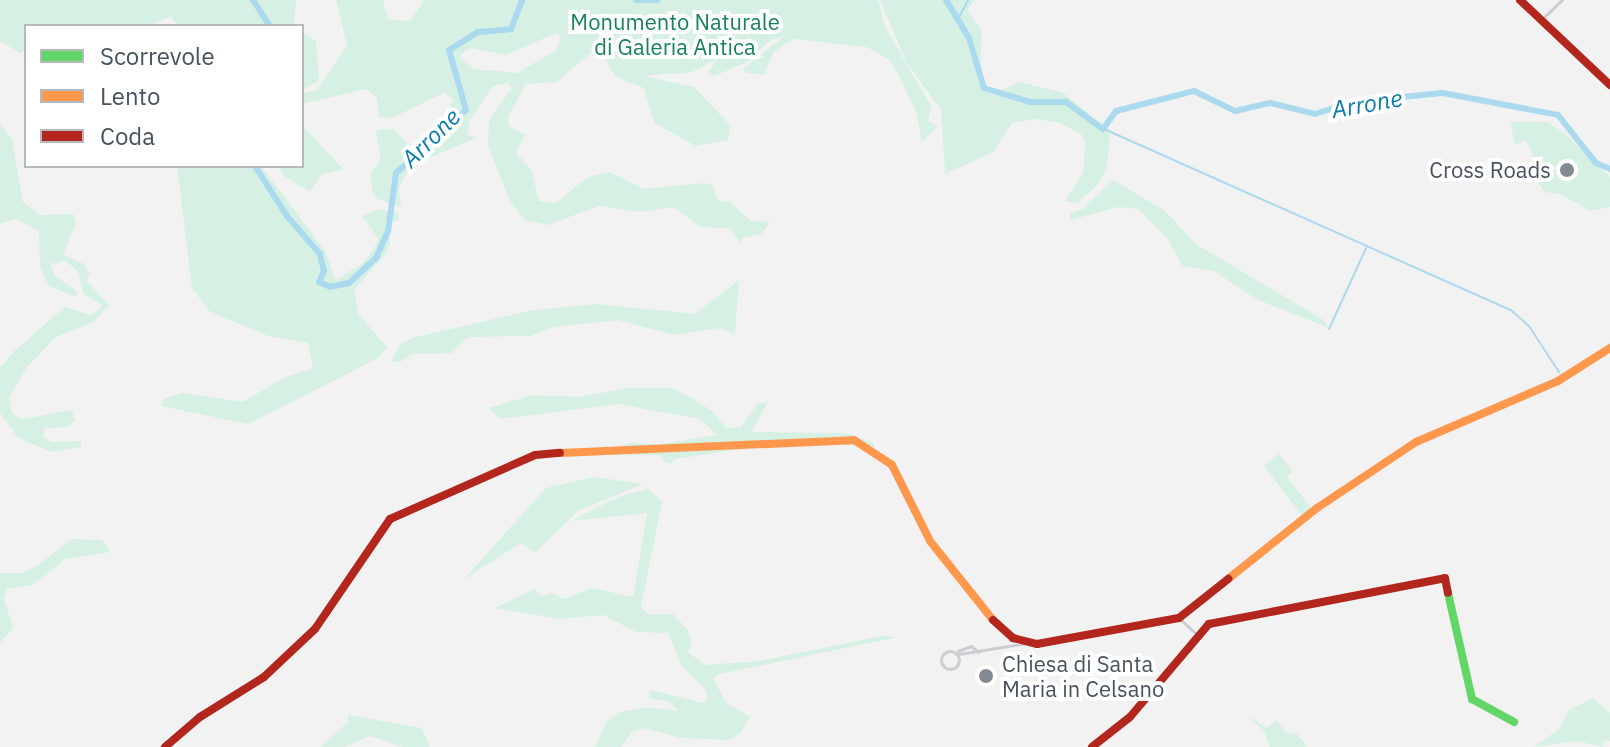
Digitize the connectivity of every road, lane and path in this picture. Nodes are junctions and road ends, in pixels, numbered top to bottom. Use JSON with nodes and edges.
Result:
{"nodes":[{"id":1,"x":1520,"y":0,"type":"edge"},
{"id":2,"x":1562,"y":0,"type":"edge"},
{"id":3,"x":1542,"y":19,"type":"junction"},
{"id":4,"x":1610,"y":85,"type":"edge"},
{"id":5,"x":1610,"y":348,"type":"edge"},
{"id":6,"x":1179,"y":618,"type":"junction"},
{"id":7,"x":1198,"y":636,"type":"junction"},
{"id":8,"x":1027,"y":643,"type":"junction"},
{"id":9,"x":958,"y":653,"type":"junction"},
{"id":10,"x":1514,"y":722,"type":"dead end"},
{"id":11,"x":165,"y":747,"type":"edge"},
{"id":12,"x":1092,"y":747,"type":"edge"}],
"edges":[{"from":1,"to":3,"type":"street"},
{"from":2,"to":3,"type":"street"},
{"from":3,"to":4,"type":"street"},
{"from":5,"to":6,"type":"street"},
{"from":6,"to":7,"type":"street"},
{"from":6,"to":8,"type":"street"},
{"from":7,"to":10,"type":"street"},
{"from":7,"to":12,"type":"street"},
{"from":8,"to":9,"type":"street"},
{"from":8,"to":11,"type":"street"},
{"from":9,"to":9,"type":"street"}]}
